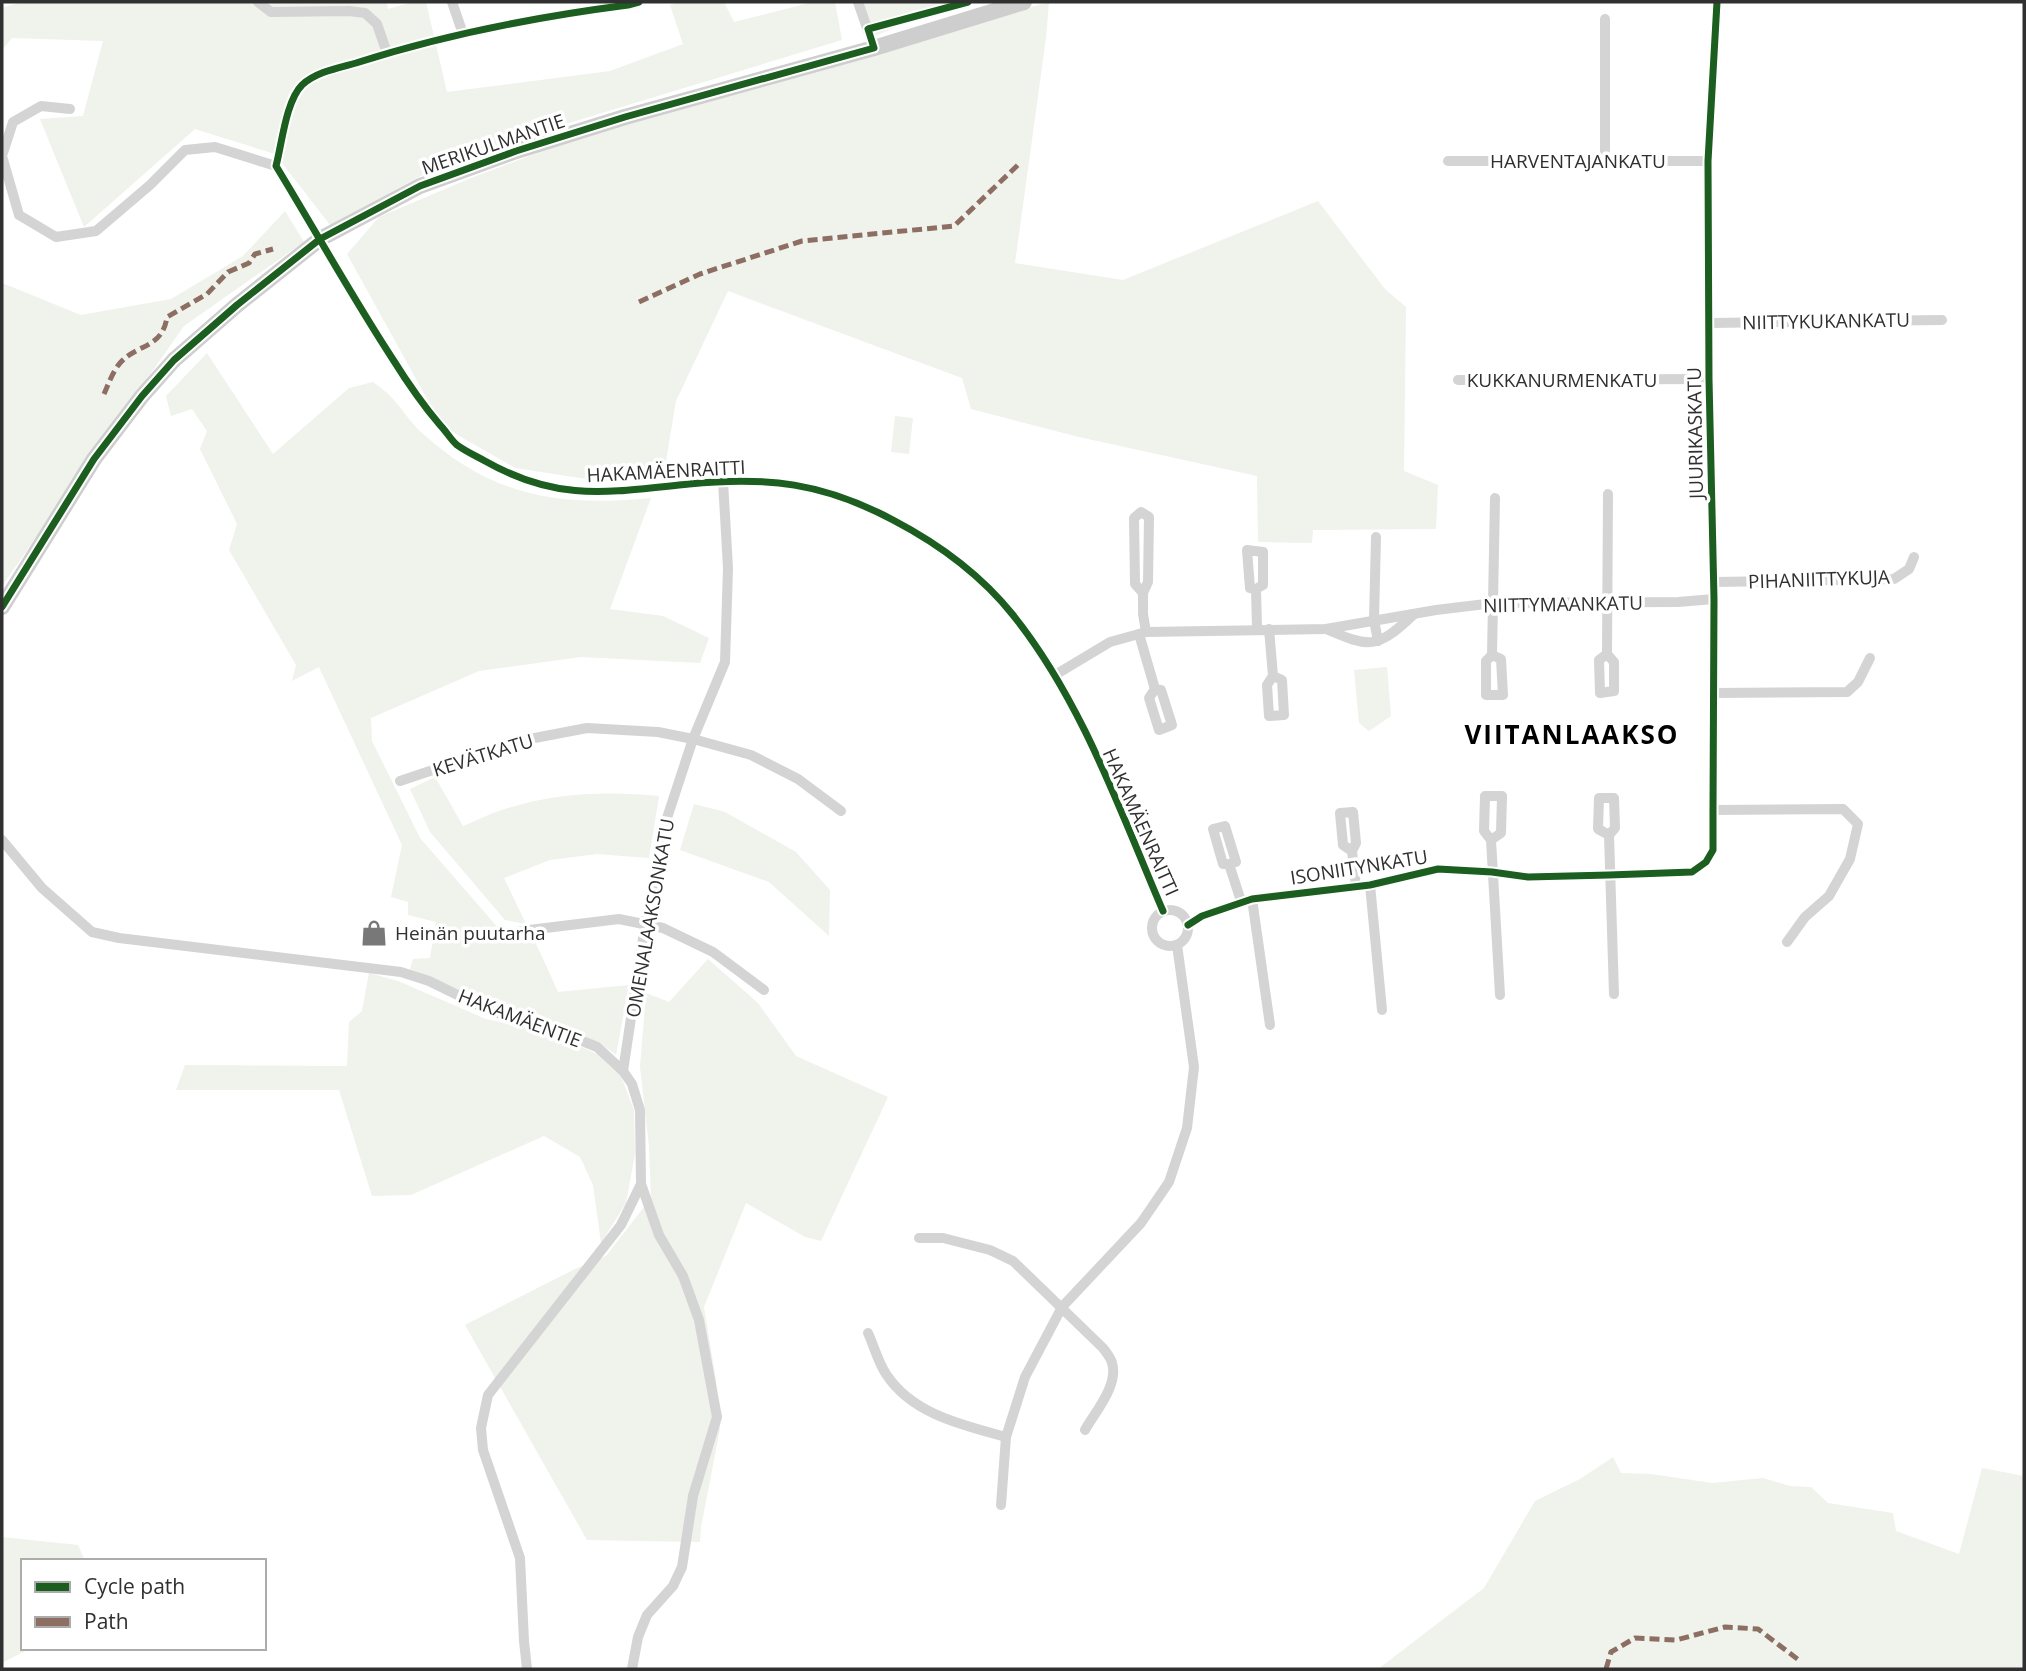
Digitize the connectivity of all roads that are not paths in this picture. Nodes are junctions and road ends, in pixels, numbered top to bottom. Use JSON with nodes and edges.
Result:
{"nodes":[{"id":1,"x":258,"y":2,"type":"edge"},
{"id":2,"x":452,"y":2,"type":"edge"},
{"id":3,"x":639,"y":2,"type":"edge"},
{"id":4,"x":858,"y":2,"type":"edge"},
{"id":5,"x":1024,"y":2,"type":"edge"},
{"id":6,"x":1717,"y":2,"type":"edge"},
{"id":7,"x":1605,"y":19,"type":"dead end"},
{"id":8,"x":463,"y":34,"type":"junction"},
{"id":9,"x":874,"y":48,"type":"junction"},
{"id":10,"x":387,"y":53,"type":"junction"},
{"id":11,"x":69,"y":109,"type":"dead end"},
{"id":12,"x":1448,"y":161,"type":"dead end"},
{"id":13,"x":1605,"y":161,"type":"junction"},
{"id":14,"x":1708,"y":161,"type":"junction"},
{"id":15,"x":276,"y":166,"type":"junction"},
{"id":16,"x":320,"y":239,"type":"junction"},
{"id":17,"x":1942,"y":320,"type":"dead end"},
{"id":18,"x":1710,"y":323,"type":"junction"},
{"id":19,"x":1709,"y":379,"type":"junction"},
{"id":20,"x":1458,"y":380,"type":"dead end"},
{"id":21,"x":723,"y":481,"type":"junction"},
{"id":22,"x":1608,"y":494,"type":"dead end"},
{"id":23,"x":1495,"y":498,"type":"dead end"},
{"id":24,"x":1376,"y":537,"type":"dead end"},
{"id":25,"x":1134,"y":550,"type":"junction"},
{"id":26,"x":1148,"y":550,"type":"junction"},
{"id":27,"x":1914,"y":557,"type":"dead end"},
{"id":28,"x":1713,"y":582,"type":"junction"},
{"id":29,"x":1256,"y":589,"type":"dead end"},
{"id":30,"x":1143,"y":593,"type":"junction"},
{"id":31,"x":1714,"y":599,"type":"junction"},
{"id":32,"x":1494,"y":603,"type":"junction"},
{"id":33,"x":1606,"y":603,"type":"junction"},
{"id":34,"x":2,"y":607,"type":"edge"},
{"id":35,"x":1413,"y":614,"type":"junction"},
{"id":36,"x":1374,"y":620,"type":"junction"},
{"id":37,"x":1257,"y":628,"type":"junction"},
{"id":38,"x":1269,"y":629,"type":"junction"},
{"id":39,"x":1326,"y":629,"type":"junction"},
{"id":40,"x":1142,"y":633,"type":"junction"},
{"id":41,"x":1378,"y":640,"type":"junction"},
{"id":42,"x":1607,"y":654,"type":"dead end"},
{"id":43,"x":1492,"y":655,"type":"dead end"},
{"id":44,"x":1870,"y":658,"type":"dead end"},
{"id":45,"x":1055,"y":675,"type":"junction"},
{"id":46,"x":1273,"y":676,"type":"dead end"},
{"id":47,"x":1155,"y":690,"type":"dead end"},
{"id":48,"x":1713,"y":693,"type":"junction"},
{"id":49,"x":693,"y":739,"type":"junction"},
{"id":50,"x":400,"y":780,"type":"dead end"},
{"id":51,"x":1713,"y":810,"type":"junction"},
{"id":52,"x":841,"y":811,"type":"dead end"},
{"id":53,"x":1609,"y":835,"type":"dead end"},
{"id":54,"x":2,"y":840,"type":"edge"},
{"id":55,"x":1491,"y":840,"type":"dead end"},
{"id":56,"x":1352,"y":851,"type":"dead end"},
{"id":57,"x":1706,"y":862,"type":"joint"},
{"id":58,"x":1229,"y":864,"type":"dead end"},
{"id":59,"x":1492,"y":872,"type":"junction"},
{"id":60,"x":1609,"y":874,"type":"junction"},
{"id":61,"x":1370,"y":885,"type":"junction"},
{"id":62,"x":1356,"y":886,"type":"junction"},
{"id":63,"x":1247,"y":900,"type":"junction"},
{"id":64,"x":1163,"y":911,"type":"junction"},
{"id":65,"x":645,"y":925,"type":"junction"},
{"id":66,"x":1188,"y":925,"type":"junction"},
{"id":67,"x":521,"y":931,"type":"dead end"},
{"id":68,"x":1787,"y":942,"type":"dead end"},
{"id":69,"x":1177,"y":945,"type":"junction"},
{"id":70,"x":764,"y":990,"type":"dead end"},
{"id":71,"x":1614,"y":994,"type":"dead end"},
{"id":72,"x":1500,"y":996,"type":"dead end"},
{"id":73,"x":1381,"y":1010,"type":"dead end"},
{"id":74,"x":1270,"y":1025,"type":"dead end"},
{"id":75,"x":623,"y":1071,"type":"junction"},
{"id":76,"x":641,"y":1184,"type":"junction"},
{"id":77,"x":919,"y":1238,"type":"dead end"},
{"id":78,"x":1062,"y":1307,"type":"junction"},
{"id":79,"x":868,"y":1333,"type":"dead end"},
{"id":80,"x":1085,"y":1430,"type":"dead end"},
{"id":81,"x":1006,"y":1437,"type":"junction"},
{"id":82,"x":1001,"y":1505,"type":"dead end"},
{"id":83,"x":527,"y":1669,"type":"edge"},
{"id":84,"x":632,"y":1669,"type":"edge"}],
"edges":[{"from":1,"to":10,"type":"street"},
{"from":2,"to":8,"type":"street"},
{"from":3,"to":8,"type":"street"},
{"from":4,"to":9,"type":"street"},
{"from":5,"to":9,"type":"street","name":"MERIKULMANTIE"},
{"from":6,"to":14,"type":"street","name":"JUURIKASKATU"},
{"from":7,"to":13,"type":"street"},
{"from":8,"to":10,"type":"street"},
{"from":9,"to":16,"type":"street","name":"MERIKULMANTIE"},
{"from":10,"to":15,"type":"street"},
{"from":11,"to":15,"type":"street"},
{"from":12,"to":13,"type":"street","name":"HARVENTAJANKATU"},
{"from":13,"to":14,"type":"street","name":"HARVENTAJANKATU"},
{"from":14,"to":18,"type":"street","name":"JUURIKASKATU"},
{"from":15,"to":16,"type":"street","name":"HAKAMÄENRAITTI"},
{"from":16,"to":21,"type":"street","name":"HAKAMÄENRAITTI"},
{"from":16,"to":34,"type":"street","name":"MERIKULMANTIE"},
{"from":17,"to":18,"type":"street","name":"NIITTYKUKANKATU"},
{"from":18,"to":19,"type":"street","name":"JUURIKASKATU"},
{"from":19,"to":20,"type":"street","name":"KUKKANURMENKATU"},
{"from":19,"to":28,"type":"street","name":"JUURIKASKATU"},
{"from":21,"to":45,"type":"street","name":"HAKAMÄENRAITTI"},
{"from":21,"to":49,"type":"street","name":"OMENALAAKSONKATU"},
{"from":22,"to":33,"type":"street"},
{"from":23,"to":32,"type":"street"},
{"from":24,"to":36,"type":"street"},
{"from":25,"to":26,"type":"street"},
{"from":25,"to":26,"type":"street"},
{"from":25,"to":30,"type":"street"},
{"from":26,"to":30,"type":"street"},
{"from":27,"to":28,"type":"street","name":"PIHANIITTYKUJA"},
{"from":28,"to":31,"type":"street","name":"JUURIKASKATU"},
{"from":29,"to":37,"type":"street"},
{"from":30,"to":40,"type":"street"},
{"from":31,"to":33,"type":"street","name":"NIITTYMAANKATU"},
{"from":31,"to":48,"type":"street","name":"JUURIKASKATU"},
{"from":32,"to":33,"type":"street","name":"NIITTYMAANKATU"},
{"from":32,"to":35,"type":"street","name":"NIITTYMAANKATU"},
{"from":32,"to":43,"type":"street"},
{"from":33,"to":42,"type":"street"},
{"from":35,"to":36,"type":"street","name":"NIITTYMAANKATU"},
{"from":35,"to":41,"type":"street"},
{"from":36,"to":39,"type":"street","name":"NIITTYMAANKATU"},
{"from":36,"to":41,"type":"street"},
{"from":37,"to":38,"type":"street","name":"NIITTYMAANKATU"},
{"from":37,"to":40,"type":"street","name":"NIITTYMAANKATU"},
{"from":38,"to":39,"type":"street","name":"NIITTYMAANKATU"},
{"from":38,"to":46,"type":"street"},
{"from":39,"to":41,"type":"street","name":"NIITTYMAANKATU"},
{"from":40,"to":45,"type":"street","name":"NIITTYMAANKATU"},
{"from":40,"to":47,"type":"street"},
{"from":44,"to":48,"type":"street"},
{"from":45,"to":64,"type":"street","name":"HAKAMÄENRAITTI"},
{"from":48,"to":51,"type":"street","name":"JUURIKASKATU"},
{"from":49,"to":50,"type":"street","name":"KEVÄTKATU"},
{"from":49,"to":52,"type":"street","name":"KEVÄTKATU"},
{"from":49,"to":65,"type":"street","name":"OMENALAAKSONKATU"},
{"from":51,"to":57,"type":"street","name":"JUURIKASKATU"},
{"from":51,"to":68,"type":"street"},
{"from":53,"to":60,"type":"street"},
{"from":54,"to":75,"type":"street","name":"HAKAMÄENTIE"},
{"from":55,"to":59,"type":"street"},
{"from":56,"to":62,"type":"street"},
{"from":57,"to":60,"type":"street","name":"ISONIITYNKATU"},
{"from":58,"to":63,"type":"street"},
{"from":59,"to":60,"type":"street","name":"ISONIITYNKATU"},
{"from":59,"to":61,"type":"street","name":"ISONIITYNKATU"},
{"from":59,"to":72,"type":"street"},
{"from":60,"to":71,"type":"street"},
{"from":61,"to":62,"type":"street","name":"ISONIITYNKATU"},
{"from":61,"to":73,"type":"street"},
{"from":62,"to":63,"type":"street","name":"ISONIITYNKATU"},
{"from":63,"to":66,"type":"street","name":"ISONIITYNKATU"},
{"from":63,"to":74,"type":"street"},
{"from":64,"to":66,"type":"street"},
{"from":64,"to":69,"type":"street"},
{"from":65,"to":67,"type":"street"},
{"from":65,"to":70,"type":"street"},
{"from":65,"to":75,"type":"street","name":"OMENALAAKSONKATU"},
{"from":66,"to":69,"type":"street"},
{"from":69,"to":78,"type":"street"},
{"from":75,"to":76,"type":"street","name":"HAKAMÄENTIE"},
{"from":76,"to":83,"type":"street","name":"HAKAMÄENTIE"},
{"from":76,"to":84,"type":"street"},
{"from":77,"to":78,"type":"street"},
{"from":78,"to":80,"type":"street"},
{"from":78,"to":81,"type":"street"},
{"from":79,"to":81,"type":"street"},
{"from":81,"to":82,"type":"street"}]}
